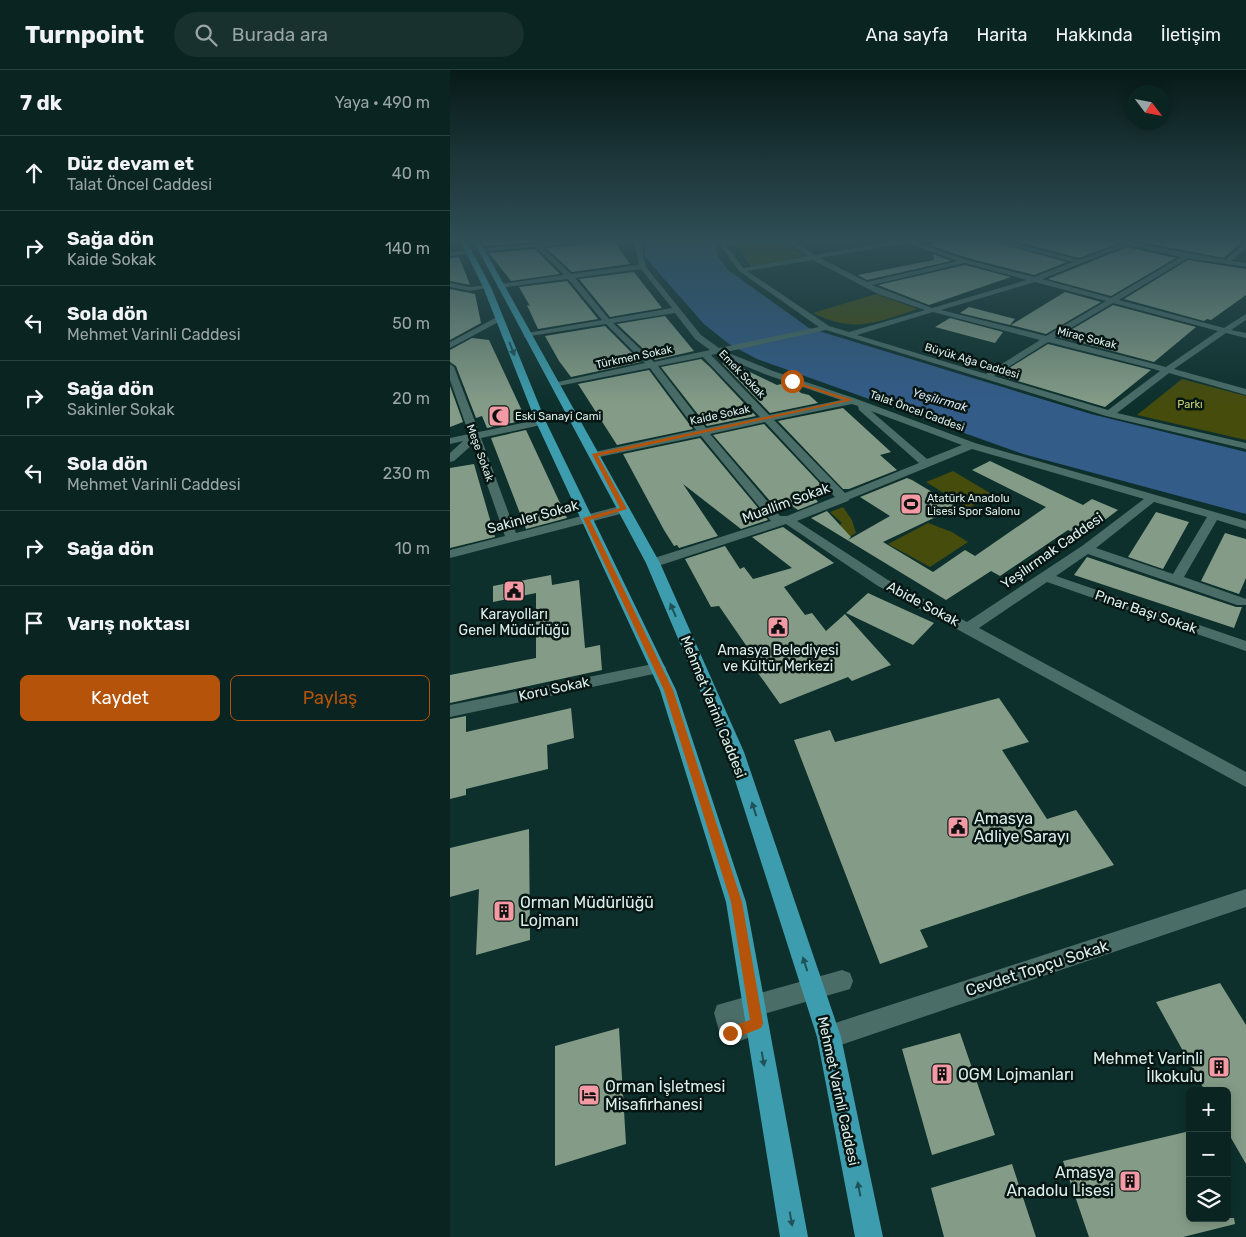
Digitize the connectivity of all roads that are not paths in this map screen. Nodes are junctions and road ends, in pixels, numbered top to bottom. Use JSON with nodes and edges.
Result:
{"nodes":[{"id":1,"x":495,"y":294,"type":"edge"},
{"id":2,"x":499,"y":294,"type":"edge"},
{"id":3,"x":585,"y":294,"type":"edge"},
{"id":4,"x":664,"y":294,"type":"edge"},
{"id":5,"x":775,"y":294,"type":"edge"},
{"id":6,"x":888,"y":294,"type":"edge"},
{"id":7,"x":985,"y":294,"type":"edge"},
{"id":8,"x":1091,"y":294,"type":"edge"},
{"id":9,"x":1122,"y":294,"type":"edge"},
{"id":10,"x":1113,"y":300,"type":"junction"},
{"id":11,"x":676,"y":310,"type":"junction"},
{"id":12,"x":932,"y":310,"type":"junction"},
{"id":13,"x":1246,"y":316,"type":"edge"},
{"id":14,"x":500,"y":319,"type":"junction"},
{"id":15,"x":608,"y":322,"type":"junction"},
{"id":16,"x":822,"y":329,"type":"junction"},
{"id":17,"x":1224,"y":330,"type":"junction"},
{"id":18,"x":527,"y":335,"type":"junction"},
{"id":19,"x":848,"y":335,"type":"junction"},
{"id":20,"x":1246,"y":336,"type":"edge"},
{"id":21,"x":1047,"y":339,"type":"junction"},
{"id":22,"x":450,"y":345,"type":"edge"},
{"id":23,"x":717,"y":351,"type":"junction"},
{"id":24,"x":704,"y":354,"type":"junction"},
{"id":25,"x":652,"y":365,"type":"junction"},
{"id":26,"x":450,"y":367,"type":"edge"},
{"id":27,"x":1167,"y":370,"type":"junction"},
{"id":28,"x":987,"y":377,"type":"junction"},
{"id":29,"x":556,"y":385,"type":"junction"},
{"id":30,"x":1246,"y":392,"type":"edge"},
{"id":31,"x":853,"y":401,"type":"junction"},
{"id":32,"x":1109,"y":414,"type":"junction"},
{"id":33,"x":767,"y":418,"type":"junction"},
{"id":34,"x":541,"y":422,"type":"junction"},
{"id":35,"x":703,"y":432,"type":"junction"},
{"id":36,"x":474,"y":437,"type":"junction"},
{"id":37,"x":450,"y":442,"type":"edge"},
{"id":38,"x":971,"y":445,"type":"junction"},
{"id":39,"x":1246,"y":446,"type":"edge"},
{"id":40,"x":594,"y":455,"type":"junction"},
{"id":41,"x":450,"y":459,"type":"edge"},
{"id":42,"x":926,"y":464,"type":"junction"},
{"id":43,"x":1152,"y":498,"type":"junction"},
{"id":44,"x":844,"y":499,"type":"junction"},
{"id":45,"x":624,"y":509,"type":"junction"},
{"id":46,"x":1214,"y":516,"type":"junction"},
{"id":47,"x":587,"y":518,"type":"junction"},
{"id":48,"x":788,"y":520,"type":"junction"},
{"id":49,"x":1246,"y":525,"type":"edge"},
{"id":50,"x":512,"y":538,"type":"junction"},
{"id":51,"x":1087,"y":549,"type":"junction"},
{"id":52,"x":450,"y":554,"type":"edge"},
{"id":53,"x":653,"y":564,"type":"junction"},
{"id":54,"x":1046,"y":578,"type":"junction"},
{"id":55,"x":1176,"y":579,"type":"junction"},
{"id":56,"x":1242,"y":602,"type":"dead end"},
{"id":57,"x":968,"y":628,"type":"junction"},
{"id":58,"x":1246,"y":646,"type":"edge"},
{"id":59,"x":658,"y":668,"type":"junction"},
{"id":60,"x":450,"y":711,"type":"edge"},
{"id":61,"x":1246,"y":780,"type":"edge"},
{"id":62,"x":1246,"y":898,"type":"edge"},
{"id":63,"x":842,"y":981,"type":"dead end"},
{"id":64,"x":757,"y":1023,"type":"junction"},
{"id":65,"x":829,"y":1037,"type":"junction"},
{"id":66,"x":794,"y":1237,"type":"edge"},
{"id":67,"x":868,"y":1237,"type":"edge"}],
"edges":[{"from":1,"to":14,"type":"main road","name":"Mehmet Varinli Caddesi"},
{"from":2,"to":18,"type":"main road","name":"Mehmet Varinli Caddesi"},
{"from":3,"to":15,"type":"street","name":"Abide Sokak"},
{"from":4,"to":11,"type":"street","name":"Talat Öncel Caddesi"},
{"from":5,"to":16,"type":"street","name":"Büyük Ağa Caddesi"},
{"from":6,"to":12,"type":"street","name":"Miraç Sokak"},
{"from":7,"to":12,"type":"street"},
{"from":8,"to":10,"type":"street"},
{"from":9,"to":10,"type":"street"},
{"from":10,"to":17,"type":"street"},
{"from":10,"to":21,"type":"street"},
{"from":11,"to":15,"type":"street"},
{"from":11,"to":23,"type":"street","name":"Talat Öncel Caddesi"},
{"from":12,"to":19,"type":"street"},
{"from":12,"to":21,"type":"street","name":"Miraç Sokak"},
{"from":13,"to":17,"type":"street"},
{"from":14,"to":22,"type":"street"},
{"from":14,"to":34,"type":"main road","name":"Mehmet Varinli Caddesi","one_way":true},
{"from":15,"to":18,"type":"street"},
{"from":15,"to":25,"type":"street","name":"Abide Sokak"},
{"from":16,"to":19,"type":"street","name":"Büyük Ağa Caddesi"},
{"from":16,"to":23,"type":"street","name":"Türkmen Sokak"},
{"from":17,"to":20,"type":"street"},
{"from":17,"to":27,"type":"street"},
{"from":18,"to":29,"type":"main road","name":"Mehmet Varinli Caddesi"},
{"from":19,"to":28,"type":"street","name":"Büyük Ağa Caddesi"},
{"from":21,"to":27,"type":"street","name":"Miraç Sokak"},
{"from":21,"to":28,"type":"street"},
{"from":23,"to":24,"type":"street","name":"Türkmen Sokak"},
{"from":23,"to":31,"type":"street","name":"Talat Öncel Caddesi"},
{"from":24,"to":25,"type":"street","name":"Türkmen Sokak"},
{"from":24,"to":33,"type":"street","name":"Emek Sokak"},
{"from":25,"to":29,"type":"street","name":"Türkmen Sokak"},
{"from":25,"to":35,"type":"street","name":"Abide Sokak"},
{"from":26,"to":36,"type":"street","name":"Meşe Sokak"},
{"from":27,"to":30,"type":"street","name":"Miraç Sokak"},
{"from":27,"to":32,"type":"street"},
{"from":28,"to":32,"type":"street","name":"Büyük Ağa Caddesi"},
{"from":29,"to":40,"type":"main road","name":"Mehmet Varinli Caddesi"},
{"from":31,"to":33,"type":"street","name":"Kaide Sokak"},
{"from":31,"to":38,"type":"street","name":"Talat Öncel Caddesi"},
{"from":31,"to":42,"type":"street"},
{"from":32,"to":39,"type":"street","name":"Büyük Ağa Caddesi"},
{"from":33,"to":35,"type":"street","name":"Kaide Sokak"},
{"from":33,"to":44,"type":"street","name":"Emek Sokak"},
{"from":34,"to":36,"type":"street"},
{"from":34,"to":47,"type":"main road","name":"Mehmet Varinli Caddesi"},
{"from":35,"to":40,"type":"street","name":"Kaide Sokak"},
{"from":35,"to":48,"type":"street","name":"Abide Sokak"},
{"from":36,"to":37,"type":"street"},
{"from":36,"to":41,"type":"street"},
{"from":36,"to":50,"type":"street","name":"Meşe Sokak"},
{"from":38,"to":42,"type":"street","name":"Muallim Sokak"},
{"from":38,"to":43,"type":"street","name":"Talat Öncel Caddesi"},
{"from":40,"to":45,"type":"main road","name":"Mehmet Varinli Caddesi"},
{"from":42,"to":44,"type":"street","name":"Muallim Sokak"},
{"from":43,"to":46,"type":"street","name":"Talat Öncel Caddesi"},
{"from":43,"to":51,"type":"street","name":"Yeşilırmak Caddesi"},
{"from":44,"to":48,"type":"street","name":"Muallim Sokak"},
{"from":45,"to":47,"type":"street","name":"Sakinler Sokak"},
{"from":45,"to":53,"type":"main road","name":"Mehmet Varinli Caddesi"},
{"from":46,"to":49,"type":"street","name":"Talat Öncel Caddesi"},
{"from":46,"to":55,"type":"street"},
{"from":47,"to":50,"type":"street","name":"Sakinler Sokak"},
{"from":47,"to":59,"type":"main road","name":"Mehmet Varinli Caddesi"},
{"from":48,"to":53,"type":"street","name":"Muallim Sokak"},
{"from":48,"to":57,"type":"street","name":"Abide Sokak"},
{"from":50,"to":52,"type":"street","name":"Sakinler Sokak"},
{"from":51,"to":54,"type":"street","name":"Yeşilırmak Caddesi"},
{"from":51,"to":55,"type":"street"},
{"from":65,"to":53,"type":"main road","name":"Mehmet Varinli Caddesi","one_way":true},
{"from":54,"to":57,"type":"street","name":"Yeşilırmak Caddesi"},
{"from":54,"to":58,"type":"street","name":"Pınar Başı Sokak"},
{"from":55,"to":56,"type":"street"},
{"from":57,"to":61,"type":"street","name":"Abide Sokak"},
{"from":59,"to":60,"type":"street","name":"Koru Sokak"},
{"from":59,"to":64,"type":"main road","name":"Mehmet Varinli Caddesi"},
{"from":62,"to":65,"type":"street","name":"Cevdet Topçu Sokak"},
{"from":63,"to":64,"type":"street"},
{"from":64,"to":66,"type":"main road","name":"Mehmet Varinli Caddesi","one_way":true},
{"from":67,"to":65,"type":"main road","name":"Mehmet Varinli Caddesi","one_way":true}]}
